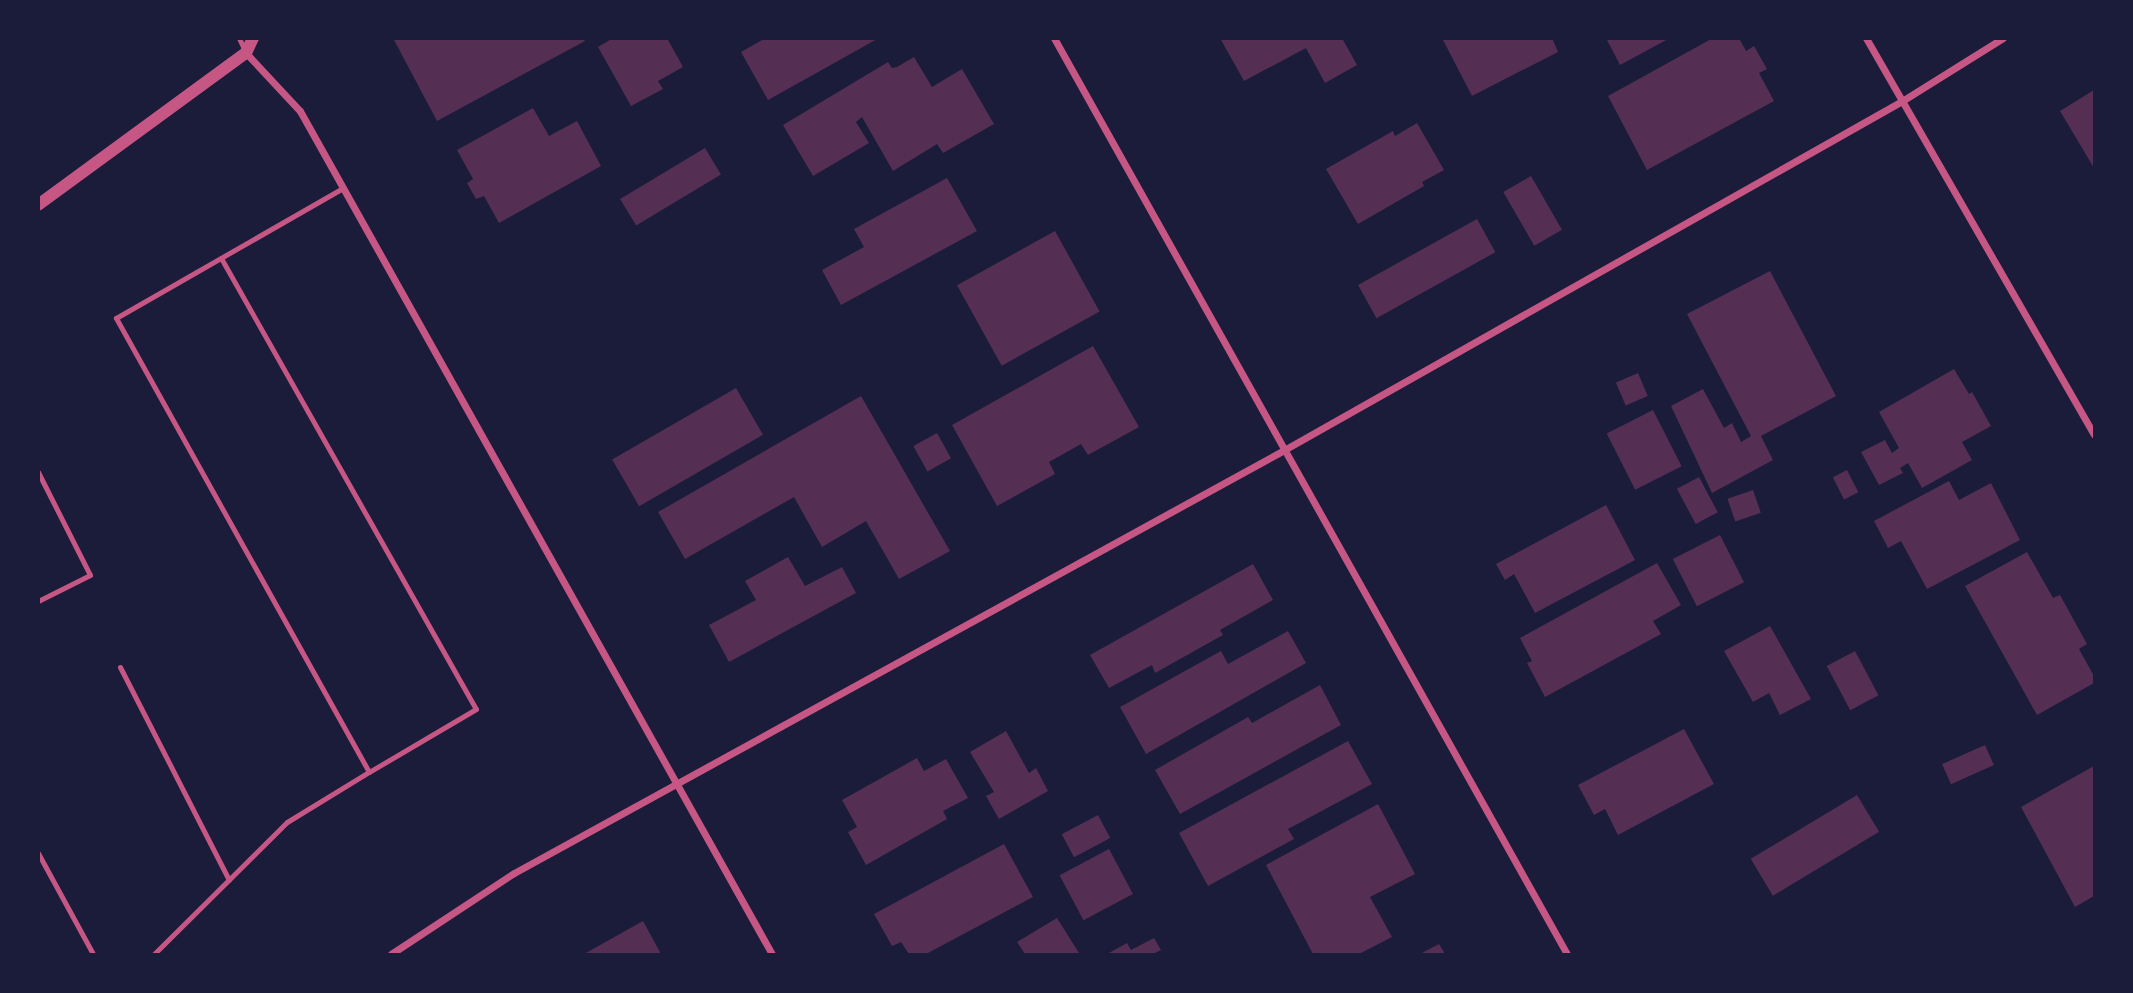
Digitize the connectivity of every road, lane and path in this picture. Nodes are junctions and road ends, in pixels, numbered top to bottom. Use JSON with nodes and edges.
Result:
{"nodes":[{"id":1,"x":239,"y":38,"type":"edge"},
{"id":2,"x":253,"y":38,"type":"edge"},
{"id":3,"x":1054,"y":38,"type":"edge"},
{"id":4,"x":1866,"y":38,"type":"edge"},
{"id":5,"x":2003,"y":38,"type":"edge"},
{"id":6,"x":246,"y":53,"type":"junction"},
{"id":7,"x":1902,"y":101,"type":"junction"},
{"id":8,"x":343,"y":188,"type":"junction"},
{"id":9,"x":38,"y":205,"type":"edge"},
{"id":10,"x":221,"y":258,"type":"junction"},
{"id":11,"x":2095,"y":434,"type":"edge"},
{"id":12,"x":1284,"y":450,"type":"junction"},
{"id":13,"x":38,"y":472,"type":"edge"},
{"id":14,"x":38,"y":601,"type":"edge"},
{"id":15,"x":120,"y":667,"type":"dead end"},
{"id":16,"x":369,"y":772,"type":"junction"},
{"id":17,"x":675,"y":783,"type":"junction"},
{"id":18,"x":38,"y":853,"type":"edge"},
{"id":19,"x":229,"y":880,"type":"junction"},
{"id":20,"x":93,"y":954,"type":"edge"},
{"id":21,"x":154,"y":954,"type":"edge"},
{"id":22,"x":391,"y":954,"type":"edge"},
{"id":23,"x":772,"y":954,"type":"edge"},
{"id":24,"x":1567,"y":954,"type":"edge"}],
"edges":[{"from":1,"to":6,"type":"lane"},
{"from":2,"to":6,"type":"street"},
{"from":3,"to":12,"type":"street"},
{"from":4,"to":7,"type":"street"},
{"from":5,"to":7,"type":"street"},
{"from":6,"to":8,"type":"street"},
{"from":6,"to":9,"type":"street"},
{"from":7,"to":11,"type":"street"},
{"from":7,"to":12,"type":"street"},
{"from":8,"to":10,"type":"lane"},
{"from":8,"to":17,"type":"street"},
{"from":10,"to":16,"type":"lane"},
{"from":10,"to":16,"type":"lane"},
{"from":12,"to":17,"type":"street"},
{"from":12,"to":24,"type":"street"},
{"from":13,"to":14,"type":"lane"},
{"from":15,"to":19,"type":"lane"},
{"from":16,"to":19,"type":"lane"},
{"from":17,"to":22,"type":"street"},
{"from":17,"to":23,"type":"street"},
{"from":18,"to":20,"type":"lane"},
{"from":19,"to":21,"type":"lane"}]}
